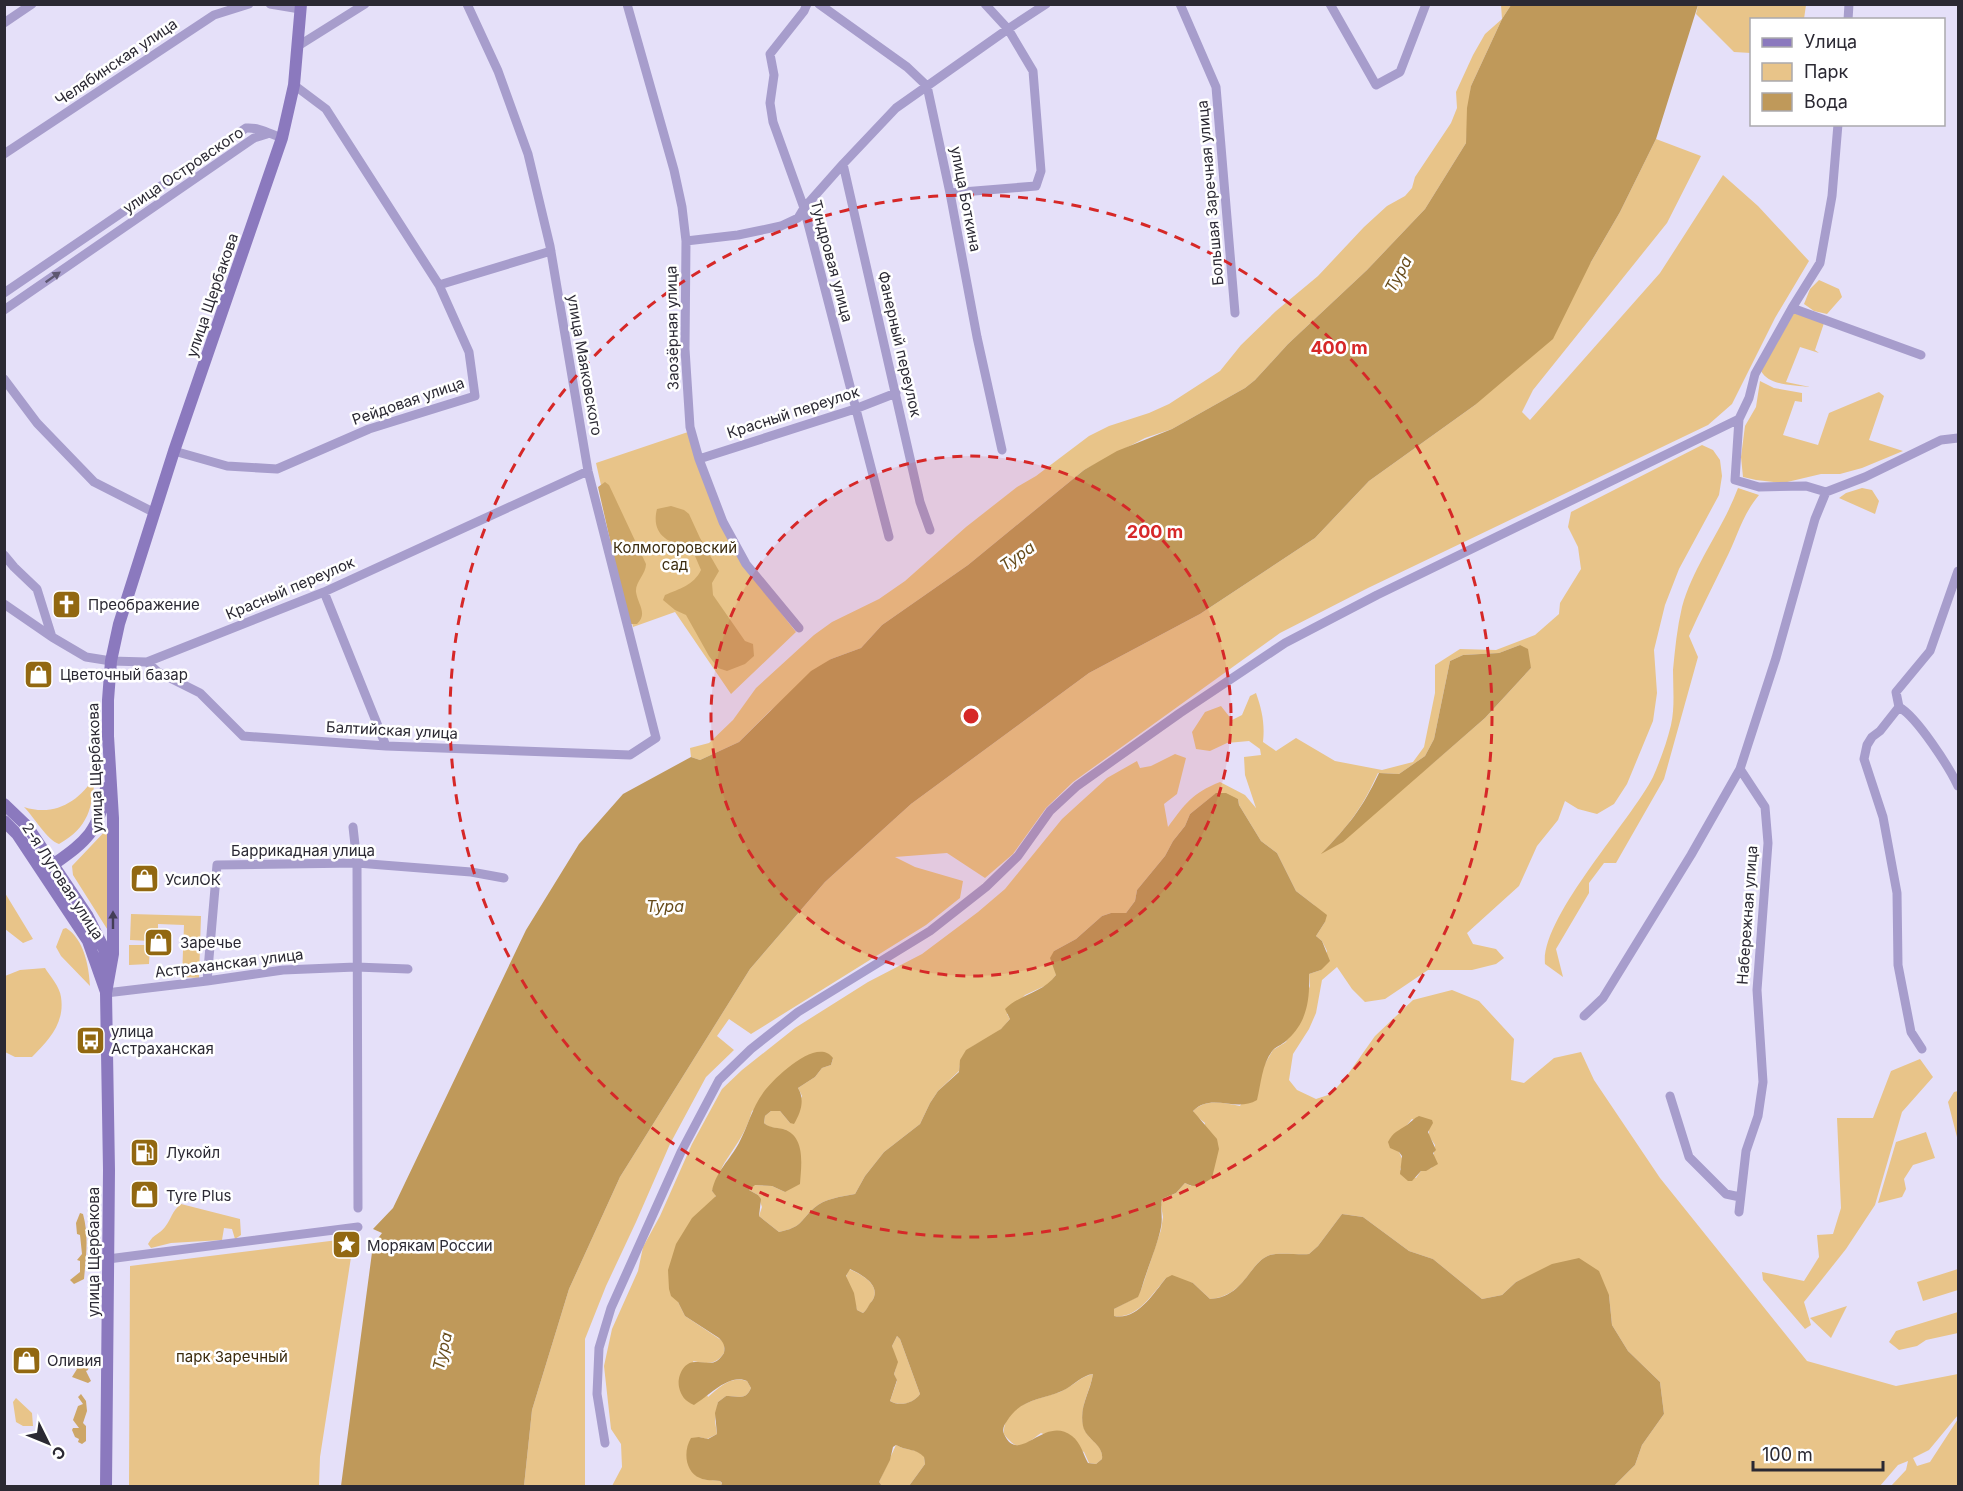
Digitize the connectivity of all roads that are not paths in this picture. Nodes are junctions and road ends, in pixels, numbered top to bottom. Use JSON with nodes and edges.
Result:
{"nodes":[{"id":1,"x":32,"y":4,"type":"edge"},
{"id":2,"x":249,"y":4,"type":"edge"},
{"id":3,"x":270,"y":4,"type":"edge"},
{"id":4,"x":365,"y":4,"type":"edge"},
{"id":5,"x":467,"y":4,"type":"edge"},
{"id":6,"x":627,"y":4,"type":"edge"},
{"id":7,"x":807,"y":4,"type":"edge"},
{"id":8,"x":819,"y":4,"type":"edge"},
{"id":9,"x":985,"y":4,"type":"edge"},
{"id":10,"x":1046,"y":4,"type":"edge"},
{"id":11,"x":1180,"y":4,"type":"edge"},
{"id":12,"x":1330,"y":4,"type":"edge"},
{"id":13,"x":1426,"y":4,"type":"edge"},
{"id":14,"x":301,"y":7,"type":"edge"},
{"id":15,"x":4,"y":23,"type":"edge"},
{"id":16,"x":1008,"y":29,"type":"junction"},
{"id":17,"x":298,"y":46,"type":"junction"},
{"id":18,"x":294,"y":85,"type":"junction"},
{"id":19,"x":927,"y":86,"type":"junction"},
{"id":20,"x":1838,"y":126,"type":"edge"},
{"id":21,"x":267,"y":134,"type":"junction"},
{"id":22,"x":282,"y":138,"type":"junction"},
{"id":23,"x":4,"y":154,"type":"edge"},
{"id":24,"x":843,"y":164,"type":"junction"},
{"id":25,"x":950,"y":193,"type":"junction"},
{"id":26,"x":804,"y":208,"type":"junction"},
{"id":27,"x":686,"y":241,"type":"junction"},
{"id":28,"x":551,"y":251,"type":"junction"},
{"id":29,"x":439,"y":285,"type":"junction"},
{"id":30,"x":4,"y":293,"type":"edge"},
{"id":31,"x":1792,"y":308,"type":"junction"},
{"id":32,"x":4,"y":310,"type":"edge"},
{"id":33,"x":1235,"y":314,"type":"dead end"},
{"id":34,"x":1921,"y":355,"type":"dead end"},
{"id":35,"x":4,"y":379,"type":"edge"},
{"id":36,"x":896,"y":393,"type":"junction"},
{"id":37,"x":855,"y":409,"type":"junction"},
{"id":38,"x":1739,"y":419,"type":"junction"},
{"id":39,"x":1959,"y":438,"type":"edge"},
{"id":40,"x":1002,"y":450,"type":"dead end"},
{"id":41,"x":174,"y":452,"type":"junction"},
{"id":42,"x":699,"y":459,"type":"junction"},
{"id":43,"x":588,"y":471,"type":"junction"},
{"id":44,"x":1826,"y":492,"type":"junction"},
{"id":45,"x":155,"y":513,"type":"junction"},
{"id":46,"x":930,"y":530,"type":"dead end"},
{"id":47,"x":889,"y":537,"type":"dead end"},
{"id":48,"x":4,"y":555,"type":"edge"},
{"id":49,"x":1959,"y":571,"type":"edge"},
{"id":50,"x":324,"y":592,"type":"junction"},
{"id":51,"x":4,"y":604,"type":"edge"},
{"id":52,"x":799,"y":628,"type":"dead end"},
{"id":53,"x":52,"y":638,"type":"junction"},
{"id":54,"x":111,"y":662,"type":"junction"},
{"id":55,"x":147,"y":662,"type":"junction"},
{"id":56,"x":1899,"y":707,"type":"junction"},
{"id":57,"x":656,"y":738,"type":"joint"},
{"id":58,"x":386,"y":746,"type":"junction"},
{"id":59,"x":109,"y":765,"type":"junction"},
{"id":60,"x":1740,"y":769,"type":"junction"},
{"id":61,"x":1959,"y":786,"type":"edge"},
{"id":62,"x":4,"y":804,"type":"edge"},
{"id":63,"x":4,"y":821,"type":"edge"},
{"id":64,"x":354,"y":827,"type":"dead end"},
{"id":65,"x":357,"y":863,"type":"junction"},
{"id":66,"x":53,"y":864,"type":"junction"},
{"id":67,"x":42,"y":872,"type":"junction"},
{"id":68,"x":504,"y":878,"type":"dead end"},
{"id":69,"x":356,"y":967,"type":"junction"},
{"id":70,"x":408,"y":969,"type":"dead end"},
{"id":71,"x":109,"y":978,"type":"junction"},
{"id":72,"x":207,"y":981,"type":"junction"},
{"id":73,"x":106,"y":993,"type":"junction"},
{"id":74,"x":1584,"y":1016,"type":"dead end"},
{"id":75,"x":1922,"y":1049,"type":"dead end"},
{"id":76,"x":1670,"y":1096,"type":"dead end"},
{"id":77,"x":1740,"y":1197,"type":"junction"},
{"id":78,"x":358,"y":1209,"type":"dead end"},
{"id":79,"x":1739,"y":1212,"type":"dead end"},
{"id":80,"x":358,"y":1227,"type":"dead end"},
{"id":81,"x":108,"y":1259,"type":"junction"},
{"id":82,"x":605,"y":1443,"type":"dead end"},
{"id":83,"x":106,"y":1486,"type":"edge"}],
"edges":[{"from":1,"to":15,"type":"street"},
{"from":2,"to":23,"type":"street","name":"Челябинская улица"},
{"from":3,"to":14,"type":"street"},
{"from":4,"to":17,"type":"street"},
{"from":5,"to":28,"type":"street","name":"улица Маяковского"},
{"from":6,"to":27,"type":"street","name":"Заозёрная улица"},
{"from":7,"to":26,"type":"street","name":"Тундровая улица"},
{"from":8,"to":19,"type":"street"},
{"from":9,"to":16,"type":"street"},
{"from":10,"to":16,"type":"street"},
{"from":11,"to":33,"type":"street","name":"Большая Заречная улица"},
{"from":12,"to":13,"type":"street"},
{"from":14,"to":17,"type":"street","name":"улица Щербакова"},
{"from":16,"to":19,"type":"street"},
{"from":16,"to":25,"type":"street"},
{"from":17,"to":18,"type":"street","name":"улица Щербакова"},
{"from":18,"to":22,"type":"street","name":"улица Щербакова"},
{"from":18,"to":29,"type":"street","name":"Рейдовая улица"},
{"from":19,"to":24,"type":"street"},
{"from":19,"to":25,"type":"street","name":"улица Боткина"},
{"from":20,"to":31,"type":"street"},
{"from":21,"to":22,"type":"street"},
{"from":21,"to":30,"type":"street","name":"улица Островского"},
{"from":32,"to":21,"type":"street","name":"улица Островского","one_way":true},
{"from":22,"to":41,"type":"street","name":"улица Щербакова"},
{"from":24,"to":26,"type":"street"},
{"from":24,"to":36,"type":"street","name":"Фанерный переулок"},
{"from":25,"to":40,"type":"street","name":"улица Боткина"},
{"from":26,"to":27,"type":"street"},
{"from":26,"to":37,"type":"street","name":"Тундровая улица"},
{"from":27,"to":42,"type":"street","name":"Заозёрная улица"},
{"from":28,"to":29,"type":"street"},
{"from":28,"to":43,"type":"street","name":"улица Маяковского"},
{"from":29,"to":41,"type":"street","name":"Рейдовая улица"},
{"from":31,"to":34,"type":"street"},
{"from":31,"to":38,"type":"street"},
{"from":35,"to":45,"type":"street"},
{"from":36,"to":37,"type":"street","name":"Красный переулок"},
{"from":36,"to":46,"type":"street","name":"Фанерный переулок"},
{"from":37,"to":42,"type":"street","name":"Красный переулок"},
{"from":37,"to":47,"type":"street","name":"Тундровая улица"},
{"from":38,"to":44,"type":"street"},
{"from":38,"to":82,"type":"street"},
{"from":39,"to":44,"type":"street"},
{"from":41,"to":45,"type":"street","name":"улица Щербакова"},
{"from":42,"to":52,"type":"street","name":"Заозёрная улица"},
{"from":43,"to":50,"type":"street","name":"Красный переулок"},
{"from":43,"to":57,"type":"street","name":"улица Маяковского"},
{"from":44,"to":60,"type":"street"},
{"from":45,"to":54,"type":"street","name":"улица Щербакова"},
{"from":48,"to":53,"type":"street"},
{"from":49,"to":56,"type":"street"},
{"from":50,"to":55,"type":"street","name":"Красный переулок"},
{"from":50,"to":58,"type":"street"},
{"from":51,"to":53,"type":"street","name":"Красный переулок"},
{"from":53,"to":54,"type":"street","name":"Красный переулок"},
{"from":54,"to":55,"type":"street","name":"Красный переулок"},
{"from":54,"to":59,"type":"street","name":"улица Щербакова"},
{"from":55,"to":58,"type":"street","name":"Балтийская улица"},
{"from":56,"to":61,"type":"street"},
{"from":56,"to":75,"type":"street"},
{"from":57,"to":58,"type":"street","name":"Балтийская улица"},
{"from":59,"to":66,"type":"street"},
{"from":71,"to":59,"type":"street","name":"улица Щербакова","one_way":true},
{"from":60,"to":74,"type":"street"},
{"from":60,"to":77,"type":"street","name":"Набережная улица"},
{"from":62,"to":66,"type":"street","name":"2-я Луговая улица"},
{"from":63,"to":67,"type":"street","name":"2-я Луговая улица"},
{"from":64,"to":65,"type":"street"},
{"from":65,"to":68,"type":"street","name":"Баррикадная улица"},
{"from":65,"to":69,"type":"street"},
{"from":65,"to":72,"type":"street","name":"Баррикадная улица"},
{"from":66,"to":67,"type":"street"},
{"from":66,"to":71,"type":"street","name":"2-я Луговая улица"},
{"from":67,"to":73,"type":"street","name":"2-я Луговая улица"},
{"from":69,"to":70,"type":"street","name":"Астраханская улица"},
{"from":69,"to":72,"type":"street","name":"Астраханская улица"},
{"from":69,"to":78,"type":"street"},
{"from":71,"to":73,"type":"street","name":"улица Щербакова"},
{"from":72,"to":73,"type":"street","name":"Астраханская улица"},
{"from":73,"to":81,"type":"street","name":"улица Щербакова"},
{"from":76,"to":77,"type":"street"},
{"from":77,"to":79,"type":"street","name":"Набережная улица"},
{"from":80,"to":81,"type":"street"},
{"from":81,"to":83,"type":"street","name":"улица Щербакова"}]}
